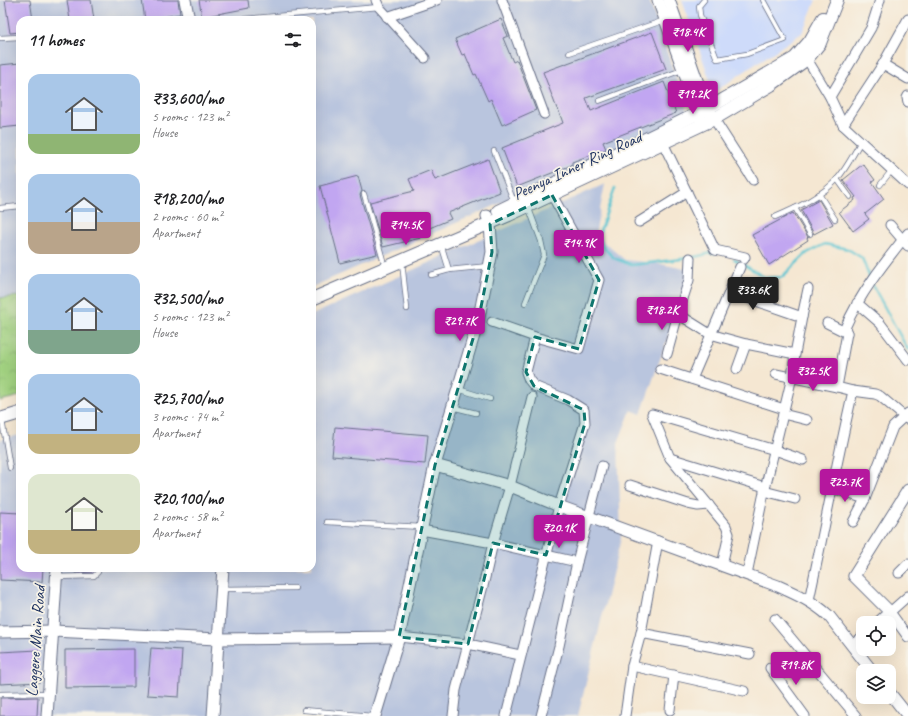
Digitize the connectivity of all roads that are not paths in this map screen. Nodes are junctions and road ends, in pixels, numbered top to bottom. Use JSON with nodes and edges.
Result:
{"nodes":[{"id":1,"x":185,"y":0,"type":"edge"},
{"id":2,"x":371,"y":0,"type":"edge"},
{"id":3,"x":437,"y":0,"type":"edge"},
{"id":4,"x":502,"y":0,"type":"edge"},
{"id":5,"x":658,"y":0,"type":"edge"},
{"id":6,"x":669,"y":0,"type":"edge"},
{"id":7,"x":704,"y":0,"type":"edge"},
{"id":8,"x":763,"y":0,"type":"edge"},
{"id":9,"x":829,"y":0,"type":"edge"},
{"id":10,"x":837,"y":0,"type":"edge"},
{"id":11,"x":880,"y":0,"type":"edge"},
{"id":12,"x":377,"y":4,"type":"edge"},
{"id":13,"x":188,"y":16,"type":"edge"},
{"id":14,"x":269,"y":16,"type":"edge"},
{"id":15,"x":387,"y":17,"type":"junction"},
{"id":16,"x":908,"y":19,"type":"edge"},
{"id":17,"x":664,"y":20,"type":"junction"},
{"id":18,"x":16,"y":36,"type":"edge"},
{"id":19,"x":0,"y":38,"type":"edge"},
{"id":20,"x":570,"y":53,"type":"dead end"},
{"id":21,"x":425,"y":58,"type":"dead end"},
{"id":22,"x":807,"y":60,"type":"junction"},
{"id":23,"x":883,"y":64,"type":"junction"},
{"id":24,"x":682,"y":70,"type":"junction"},
{"id":25,"x":908,"y":79,"type":"edge"},
{"id":26,"x":908,"y":96,"type":"edge"},
{"id":27,"x":830,"y":97,"type":"junction"},
{"id":28,"x":599,"y":101,"type":"dead end"},
{"id":29,"x":908,"y":102,"type":"edge"},
{"id":30,"x":544,"y":114,"type":"dead end"},
{"id":31,"x":706,"y":116,"type":"junction"},
{"id":32,"x":843,"y":124,"type":"junction"},
{"id":33,"x":861,"y":141,"type":"junction"},
{"id":34,"x":663,"y":143,"type":"junction"},
{"id":35,"x":494,"y":152,"type":"dead end"},
{"id":36,"x":892,"y":170,"type":"junction"},
{"id":37,"x":837,"y":179,"type":"junction"},
{"id":38,"x":753,"y":180,"type":"dead end"},
{"id":39,"x":880,"y":185,"type":"dead end"},
{"id":40,"x":908,"y":185,"type":"edge"},
{"id":41,"x":687,"y":192,"type":"junction"},
{"id":42,"x":364,"y":194,"type":"dead end"},
{"id":43,"x":819,"y":194,"type":"junction"},
{"id":44,"x":552,"y":195,"type":"junction"},
{"id":45,"x":850,"y":197,"type":"dead end"},
{"id":46,"x":515,"y":204,"type":"junction"},
{"id":47,"x":16,"y":206,"type":"edge"},
{"id":48,"x":528,"y":206,"type":"junction"},
{"id":49,"x":0,"y":208,"type":"edge"},
{"id":50,"x":795,"y":208,"type":"junction"},
{"id":51,"x":775,"y":217,"type":"dead end"},
{"id":52,"x":835,"y":219,"type":"dead end"},
{"id":53,"x":488,"y":220,"type":"junction"},
{"id":54,"x":638,"y":222,"type":"dead end"},
{"id":55,"x":890,"y":225,"type":"dead end"},
{"id":56,"x":810,"y":234,"type":"dead end"},
{"id":57,"x":906,"y":239,"type":"edge"},
{"id":58,"x":441,"y":244,"type":"junction"},
{"id":59,"x":690,"y":258,"type":"dead end"},
{"id":60,"x":383,"y":260,"type":"junction"},
{"id":61,"x":402,"y":261,"type":"junction"},
{"id":62,"x":489,"y":266,"type":"junction"},
{"id":63,"x":449,"y":270,"type":"junction"},
{"id":64,"x":430,"y":275,"type":"dead end"},
{"id":65,"x":316,"y":289,"type":"edge"},
{"id":66,"x":808,"y":289,"type":"dead end"},
{"id":67,"x":730,"y":292,"type":"junction"},
{"id":68,"x":316,"y":297,"type":"edge"},
{"id":69,"x":525,"y":303,"type":"dead end"},
{"id":70,"x":857,"y":303,"type":"junction"},
{"id":71,"x":407,"y":309,"type":"dead end"},
{"id":72,"x":678,"y":314,"type":"junction"},
{"id":73,"x":802,"y":317,"type":"junction"},
{"id":74,"x":492,"y":322,"type":"dead end"},
{"id":75,"x":827,"y":323,"type":"dead end"},
{"id":76,"x":847,"y":333,"type":"junction"},
{"id":77,"x":710,"y":334,"type":"junction"},
{"id":78,"x":535,"y":337,"type":"junction"},
{"id":79,"x":746,"y":344,"type":"junction"},
{"id":80,"x":666,"y":354,"type":"dead end"},
{"id":81,"x":795,"y":354,"type":"junction"},
{"id":82,"x":908,"y":360,"type":"edge"},
{"id":83,"x":660,"y":369,"type":"dead end"},
{"id":84,"x":737,"y":369,"type":"dead end"},
{"id":85,"x":776,"y":374,"type":"dead end"},
{"id":86,"x":792,"y":377,"type":"junction"},
{"id":87,"x":692,"y":380,"type":"junction"},
{"id":88,"x":837,"y":387,"type":"junction"},
{"id":89,"x":458,"y":389,"type":"junction"},
{"id":90,"x":853,"y":391,"type":"junction"},
{"id":91,"x":532,"y":396,"type":"dead end"},
{"id":92,"x":490,"y":399,"type":"dead end"},
{"id":93,"x":452,"y":407,"type":"junction"},
{"id":94,"x":16,"y":408,"type":"edge"},
{"id":95,"x":783,"y":412,"type":"junction"},
{"id":96,"x":476,"y":413,"type":"dead end"},
{"id":97,"x":16,"y":414,"type":"edge"},
{"id":98,"x":1,"y":416,"type":"edge"},
{"id":99,"x":906,"y":416,"type":"edge"},
{"id":100,"x":806,"y":420,"type":"dead end"},
{"id":101,"x":775,"y":450,"type":"junction"},
{"id":102,"x":670,"y":458,"type":"junction"},
{"id":103,"x":804,"y":460,"type":"dead end"},
{"id":104,"x":435,"y":465,"type":"junction"},
{"id":105,"x":602,"y":466,"type":"dead end"},
{"id":106,"x":10,"y":468,"type":"dead end"},
{"id":107,"x":630,"y":485,"type":"dead end"},
{"id":108,"x":510,"y":486,"type":"junction"},
{"id":109,"x":832,"y":488,"type":"junction"},
{"id":110,"x":765,"y":489,"type":"junction"},
{"id":111,"x":906,"y":496,"type":"edge"},
{"id":112,"x":795,"y":499,"type":"dead end"},
{"id":113,"x":865,"y":499,"type":"junction"},
{"id":114,"x":709,"y":504,"type":"junction"},
{"id":115,"x":559,"y":506,"type":"junction"},
{"id":116,"x":589,"y":516,"type":"junction"},
{"id":117,"x":327,"y":522,"type":"dead end"},
{"id":118,"x":853,"y":522,"type":"dead end"},
{"id":119,"x":422,"y":528,"type":"junction"},
{"id":120,"x":658,"y":541,"type":"junction"},
{"id":121,"x":493,"y":543,"type":"junction"},
{"id":122,"x":546,"y":555,"type":"junction"},
{"id":123,"x":577,"y":562,"type":"junction"},
{"id":124,"x":722,"y":564,"type":"junction"},
{"id":125,"x":908,"y":564,"type":"edge"},
{"id":126,"x":57,"y":572,"type":"edge"},
{"id":127,"x":98,"y":572,"type":"edge"},
{"id":128,"x":223,"y":572,"type":"edge"},
{"id":129,"x":899,"y":573,"type":"dead end"},
{"id":130,"x":747,"y":574,"type":"junction"},
{"id":131,"x":295,"y":588,"type":"dead end"},
{"id":132,"x":221,"y":589,"type":"junction"},
{"id":133,"x":908,"y":596,"type":"edge"},
{"id":134,"x":809,"y":600,"type":"junction"},
{"id":135,"x":890,"y":612,"type":"junction"},
{"id":136,"x":886,"y":616,"type":"edge"},
{"id":137,"x":775,"y":618,"type":"dead end"},
{"id":138,"x":53,"y":630,"type":"junction"},
{"id":139,"x":0,"y":632,"type":"edge"},
{"id":140,"x":641,"y":633,"type":"junction"},
{"id":141,"x":399,"y":637,"type":"junction"},
{"id":142,"x":908,"y":637,"type":"edge"},
{"id":143,"x":217,"y":639,"type":"junction"},
{"id":144,"x":856,"y":643,"type":"edge"},
{"id":145,"x":468,"y":644,"type":"junction"},
{"id":146,"x":853,"y":646,"type":"junction"},
{"id":147,"x":750,"y":654,"type":"dead end"},
{"id":148,"x":520,"y":655,"type":"junction"},
{"id":149,"x":867,"y":664,"type":"edge"},
{"id":150,"x":632,"y":666,"type":"junction"},
{"id":151,"x":770,"y":668,"type":"dead end"},
{"id":152,"x":674,"y":675,"type":"junction"},
{"id":153,"x":744,"y":691,"type":"dead end"},
{"id":154,"x":49,"y":693,"type":"junction"},
{"id":155,"x":0,"y":694,"type":"edge"},
{"id":156,"x":896,"y":701,"type":"edge"},
{"id":157,"x":304,"y":710,"type":"dead end"},
{"id":158,"x":670,"y":710,"type":"dead end"},
{"id":159,"x":47,"y":716,"type":"edge"},
{"id":160,"x":213,"y":716,"type":"edge"},
{"id":161,"x":374,"y":716,"type":"edge"},
{"id":162,"x":453,"y":716,"type":"edge"},
{"id":163,"x":506,"y":716,"type":"edge"},
{"id":164,"x":541,"y":716,"type":"edge"},
{"id":165,"x":624,"y":716,"type":"edge"},
{"id":166,"x":805,"y":716,"type":"edge"},
{"id":167,"x":856,"y":716,"type":"edge"},
{"id":168,"x":908,"y":716,"type":"edge"}],
"edges":[{"from":1,"to":13,"type":"street"},
{"from":2,"to":12,"type":"lane"},
{"from":3,"to":15,"type":"street"},
{"from":4,"to":30,"type":"street"},
{"from":5,"to":17,"type":"street"},
{"from":6,"to":31,"type":"street"},
{"from":7,"to":8,"type":"lane"},
{"from":9,"to":31,"type":"main road","name":"Peenya Inner Ring Road"},
{"from":10,"to":22,"type":"main road","name":"Peenya Inner Ring Road"},
{"from":11,"to":27,"type":"street"},
{"from":12,"to":14,"type":"lane"},
{"from":12,"to":15,"type":"street"},
{"from":15,"to":21,"type":"street"},
{"from":16,"to":23,"type":"street"},
{"from":17,"to":20,"type":"lane"},
{"from":17,"to":24,"type":"street"},
{"from":18,"to":19,"type":"lane"},
{"from":22,"to":27,"type":"street"},
{"from":22,"to":31,"type":"main road","name":"Peenya Inner Ring Road"},
{"from":23,"to":25,"type":"street"},
{"from":23,"to":32,"type":"street"},
{"from":24,"to":28,"type":"lane"},
{"from":24,"to":31,"type":"street"},
{"from":26,"to":29,"type":"street"},
{"from":27,"to":32,"type":"street"},
{"from":31,"to":34,"type":"main road","name":"Peenya Inner Ring Road"},
{"from":31,"to":38,"type":"street"},
{"from":31,"to":46,"type":"main road","name":"Peenya Inner Ring Road"},
{"from":32,"to":33,"type":"street"},
{"from":33,"to":36,"type":"street"},
{"from":33,"to":37,"type":"lane"},
{"from":34,"to":41,"type":"street"},
{"from":34,"to":44,"type":"main road","name":"Peenya Inner Ring Road"},
{"from":35,"to":46,"type":"lane"},
{"from":36,"to":39,"type":"lane"},
{"from":36,"to":40,"type":"street"},
{"from":37,"to":43,"type":"lane"},
{"from":37,"to":45,"type":"lane"},
{"from":41,"to":54,"type":"street"},
{"from":41,"to":67,"type":"street"},
{"from":42,"to":60,"type":"lane"},
{"from":43,"to":50,"type":"lane"},
{"from":43,"to":52,"type":"lane"},
{"from":44,"to":48,"type":"main road","name":"Peenya Inner Ring Road"},
{"from":44,"to":78,"type":"street"},
{"from":46,"to":53,"type":"main road","name":"Peenya Inner Ring Road"},
{"from":47,"to":49,"type":"lane"},
{"from":48,"to":53,"type":"main road","name":"Peenya Inner Ring Road"},
{"from":48,"to":69,"type":"lane"},
{"from":50,"to":51,"type":"lane"},
{"from":50,"to":56,"type":"lane"},
{"from":53,"to":58,"type":"main road","name":"Peenya Inner Ring Road"},
{"from":53,"to":60,"type":"main road","name":"Peenya Inner Ring Road"},
{"from":53,"to":62,"type":"street"},
{"from":55,"to":57,"type":"street"},
{"from":57,"to":70,"type":"street"},
{"from":58,"to":61,"type":"main road","name":"Peenya Inner Ring Road"},
{"from":58,"to":63,"type":"lane"},
{"from":59,"to":72,"type":"street"},
{"from":60,"to":65,"type":"main road","name":"Peenya Inner Ring Road"},
{"from":61,"to":68,"type":"main road","name":"Peenya Inner Ring Road"},
{"from":61,"to":71,"type":"lane"},
{"from":62,"to":63,"type":"lane"},
{"from":62,"to":89,"type":"street"},
{"from":63,"to":64,"type":"lane"},
{"from":66,"to":73,"type":"street"},
{"from":67,"to":73,"type":"street"},
{"from":67,"to":77,"type":"street"},
{"from":70,"to":76,"type":"street"},
{"from":70,"to":82,"type":"street"},
{"from":72,"to":77,"type":"street"},
{"from":72,"to":80,"type":"street"},
{"from":73,"to":81,"type":"street"},
{"from":74,"to":78,"type":"street"},
{"from":75,"to":76,"type":"street"},
{"from":76,"to":88,"type":"street"},
{"from":77,"to":79,"type":"street"},
{"from":77,"to":87,"type":"street"},
{"from":78,"to":115,"type":"street"},
{"from":79,"to":81,"type":"street"},
{"from":79,"to":84,"type":"street"},
{"from":81,"to":86,"type":"street"},
{"from":83,"to":87,"type":"street"},
{"from":85,"to":86,"type":"street"},
{"from":86,"to":88,"type":"street"},
{"from":86,"to":95,"type":"street"},
{"from":87,"to":95,"type":"street"},
{"from":88,"to":90,"type":"street"},
{"from":89,"to":92,"type":"lane"},
{"from":89,"to":93,"type":"street"},
{"from":90,"to":99,"type":"street"},
{"from":90,"to":109,"type":"street"},
{"from":91,"to":108,"type":"street"},
{"from":93,"to":96,"type":"lane"},
{"from":93,"to":104,"type":"street"},
{"from":94,"to":98,"type":"main road"},
{"from":95,"to":100,"type":"street"},
{"from":95,"to":101,"type":"street"},
{"from":97,"to":98,"type":"main road"},
{"from":98,"to":106,"type":"lane"},
{"from":99,"to":113,"type":"street"},
{"from":101,"to":102,"type":"street"},
{"from":101,"to":103,"type":"street"},
{"from":101,"to":110,"type":"street"},
{"from":102,"to":110,"type":"street"},
{"from":102,"to":114,"type":"street"},
{"from":104,"to":108,"type":"street"},
{"from":104,"to":119,"type":"street"},
{"from":105,"to":116,"type":"street"},
{"from":107,"to":114,"type":"street"},
{"from":108,"to":115,"type":"street"},
{"from":108,"to":121,"type":"street"},
{"from":109,"to":113,"type":"street"},
{"from":109,"to":134,"type":"street"},
{"from":110,"to":112,"type":"street"},
{"from":110,"to":130,"type":"street"},
{"from":111,"to":135,"type":"street"},
{"from":113,"to":118,"type":"street"},
{"from":114,"to":124,"type":"street"},
{"from":115,"to":116,"type":"street"},
{"from":115,"to":122,"type":"street"},
{"from":116,"to":120,"type":"street"},
{"from":116,"to":123,"type":"street"},
{"from":117,"to":119,"type":"lane"},
{"from":119,"to":121,"type":"street"},
{"from":119,"to":141,"type":"street"},
{"from":120,"to":124,"type":"street"},
{"from":120,"to":140,"type":"street"},
{"from":121,"to":122,"type":"street"},
{"from":121,"to":145,"type":"street"},
{"from":122,"to":123,"type":"street"},
{"from":122,"to":148,"type":"street"},
{"from":123,"to":164,"type":"street"},
{"from":124,"to":130,"type":"street"},
{"from":125,"to":129,"type":"street"},
{"from":126,"to":127,"type":"lane"},
{"from":126,"to":138,"type":"street","name":"Laggere Main Road"},
{"from":128,"to":132,"type":"street"},
{"from":130,"to":134,"type":"street"},
{"from":131,"to":132,"type":"lane"},
{"from":132,"to":143,"type":"street"},
{"from":133,"to":135,"type":"street"},
{"from":134,"to":146,"type":"street"},
{"from":135,"to":136,"type":"street"},
{"from":135,"to":142,"type":"street"},
{"from":137,"to":167,"type":"street"},
{"from":138,"to":139,"type":"street"},
{"from":138,"to":143,"type":"street"},
{"from":138,"to":154,"type":"street","name":"Laggere Main Road"},
{"from":140,"to":147,"type":"street"},
{"from":140,"to":150,"type":"street"},
{"from":141,"to":143,"type":"street"},
{"from":141,"to":145,"type":"street"},
{"from":141,"to":161,"type":"street"},
{"from":143,"to":160,"type":"street"},
{"from":144,"to":146,"type":"street"},
{"from":145,"to":148,"type":"street"},
{"from":145,"to":162,"type":"street"},
{"from":146,"to":149,"type":"street"},
{"from":148,"to":163,"type":"street"},
{"from":150,"to":152,"type":"street"},
{"from":150,"to":165,"type":"street"},
{"from":151,"to":166,"type":"street"},
{"from":152,"to":153,"type":"street"},
{"from":152,"to":158,"type":"street"},
{"from":154,"to":155,"type":"lane"},
{"from":154,"to":159,"type":"street","name":"Laggere Main Road"},
{"from":156,"to":168,"type":"street"},
{"from":157,"to":161,"type":"lane"}]}
